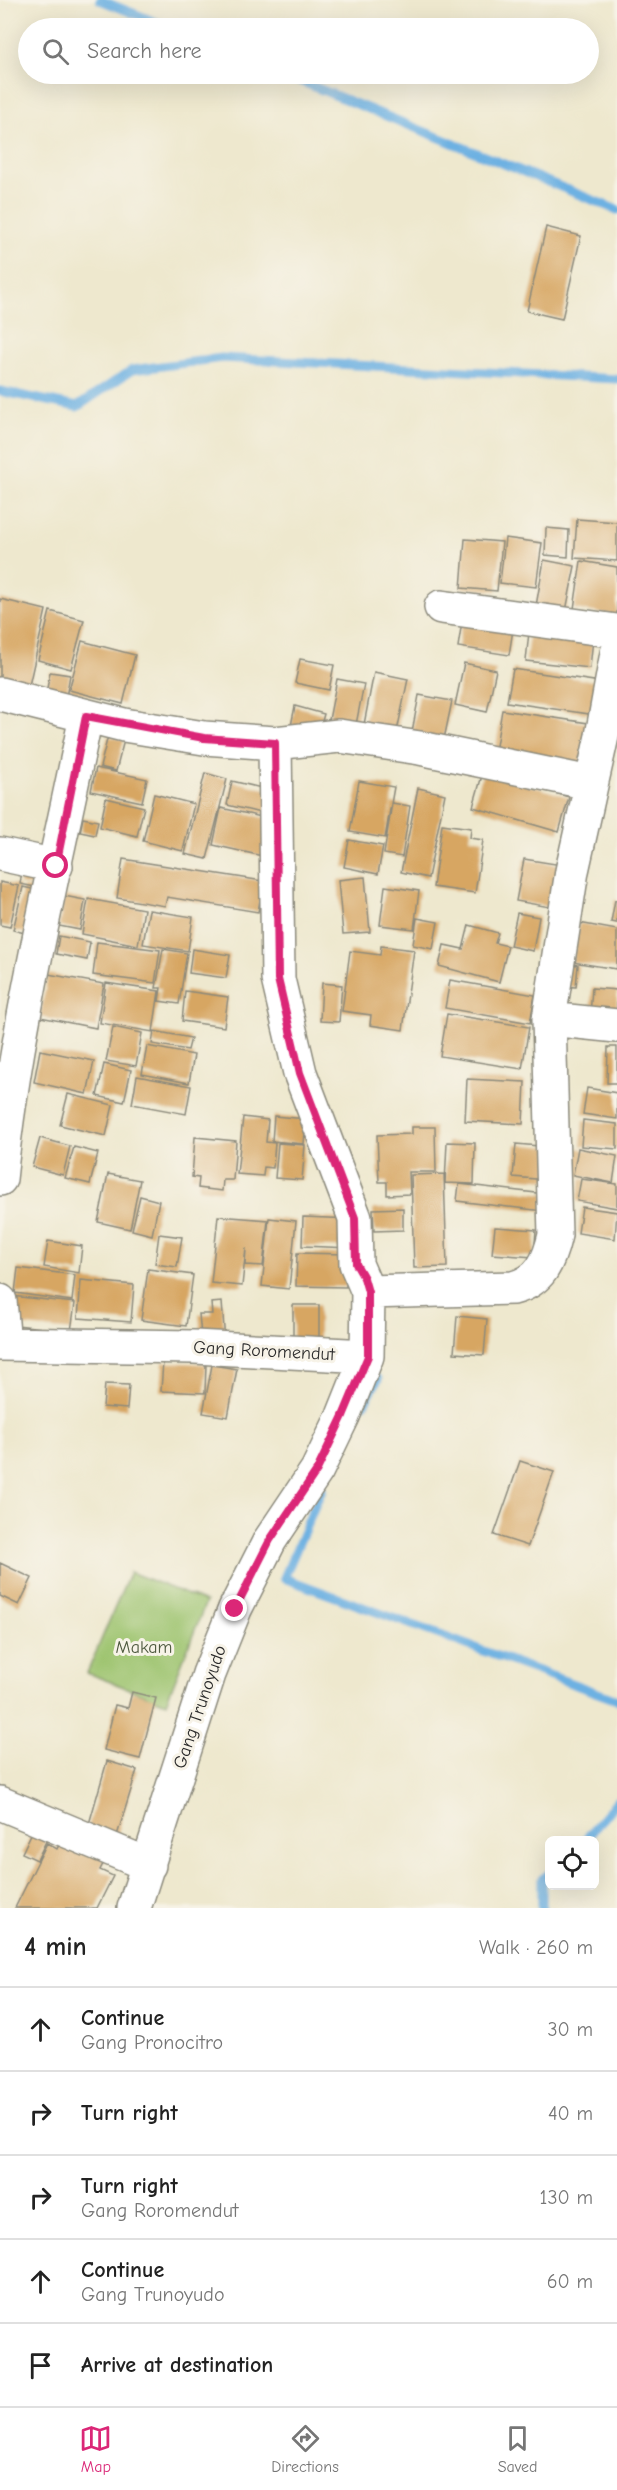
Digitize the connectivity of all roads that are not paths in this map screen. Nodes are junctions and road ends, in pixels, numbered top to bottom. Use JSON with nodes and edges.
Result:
{"nodes":[{"id":1,"x":441,"y":607,"type":"dead end"},
{"id":2,"x":617,"y":631,"type":"edge"},
{"id":3,"x":617,"y":653,"type":"edge"},
{"id":4,"x":0,"y":694,"type":"edge"},
{"id":5,"x":86,"y":716,"type":"junction"},
{"id":6,"x":275,"y":743,"type":"junction"},
{"id":7,"x":590,"y":783,"type":"junction"},
{"id":8,"x":0,"y":854,"type":"edge"},
{"id":9,"x":56,"y":866,"type":"junction"},
{"id":10,"x":549,"y":1019,"type":"junction"},
{"id":11,"x":617,"y":1026,"type":"edge"},
{"id":12,"x":0,"y":1179,"type":"edge"},
{"id":13,"x":368,"y":1292,"type":"junction"},
{"id":14,"x":0,"y":1301,"type":"edge"},
{"id":15,"x":2,"y":1344,"type":"edge"},
{"id":16,"x":368,"y":1356,"type":"junction"},
{"id":17,"x":0,"y":1803,"type":"edge"},
{"id":18,"x":148,"y":1864,"type":"junction"},
{"id":19,"x":134,"y":1908,"type":"edge"}],
"edges":[{"from":1,"to":2,"type":"street"},
{"from":3,"to":7,"type":"street"},
{"from":4,"to":5,"type":"street"},
{"from":5,"to":6,"type":"street"},
{"from":5,"to":9,"type":"street"},
{"from":6,"to":7,"type":"street"},
{"from":6,"to":13,"type":"street"},
{"from":7,"to":10,"type":"street"},
{"from":8,"to":9,"type":"street"},
{"from":9,"to":12,"type":"street"},
{"from":10,"to":11,"type":"street"},
{"from":10,"to":13,"type":"street"},
{"from":13,"to":16,"type":"street"},
{"from":14,"to":15,"type":"street"},
{"from":15,"to":16,"type":"street","name":"Gang Roromendut"},
{"from":16,"to":18,"type":"street","name":"Gang Trunoyudo"},
{"from":17,"to":18,"type":"street"},
{"from":18,"to":19,"type":"street","name":"Gang Trunoyudo"}]}
